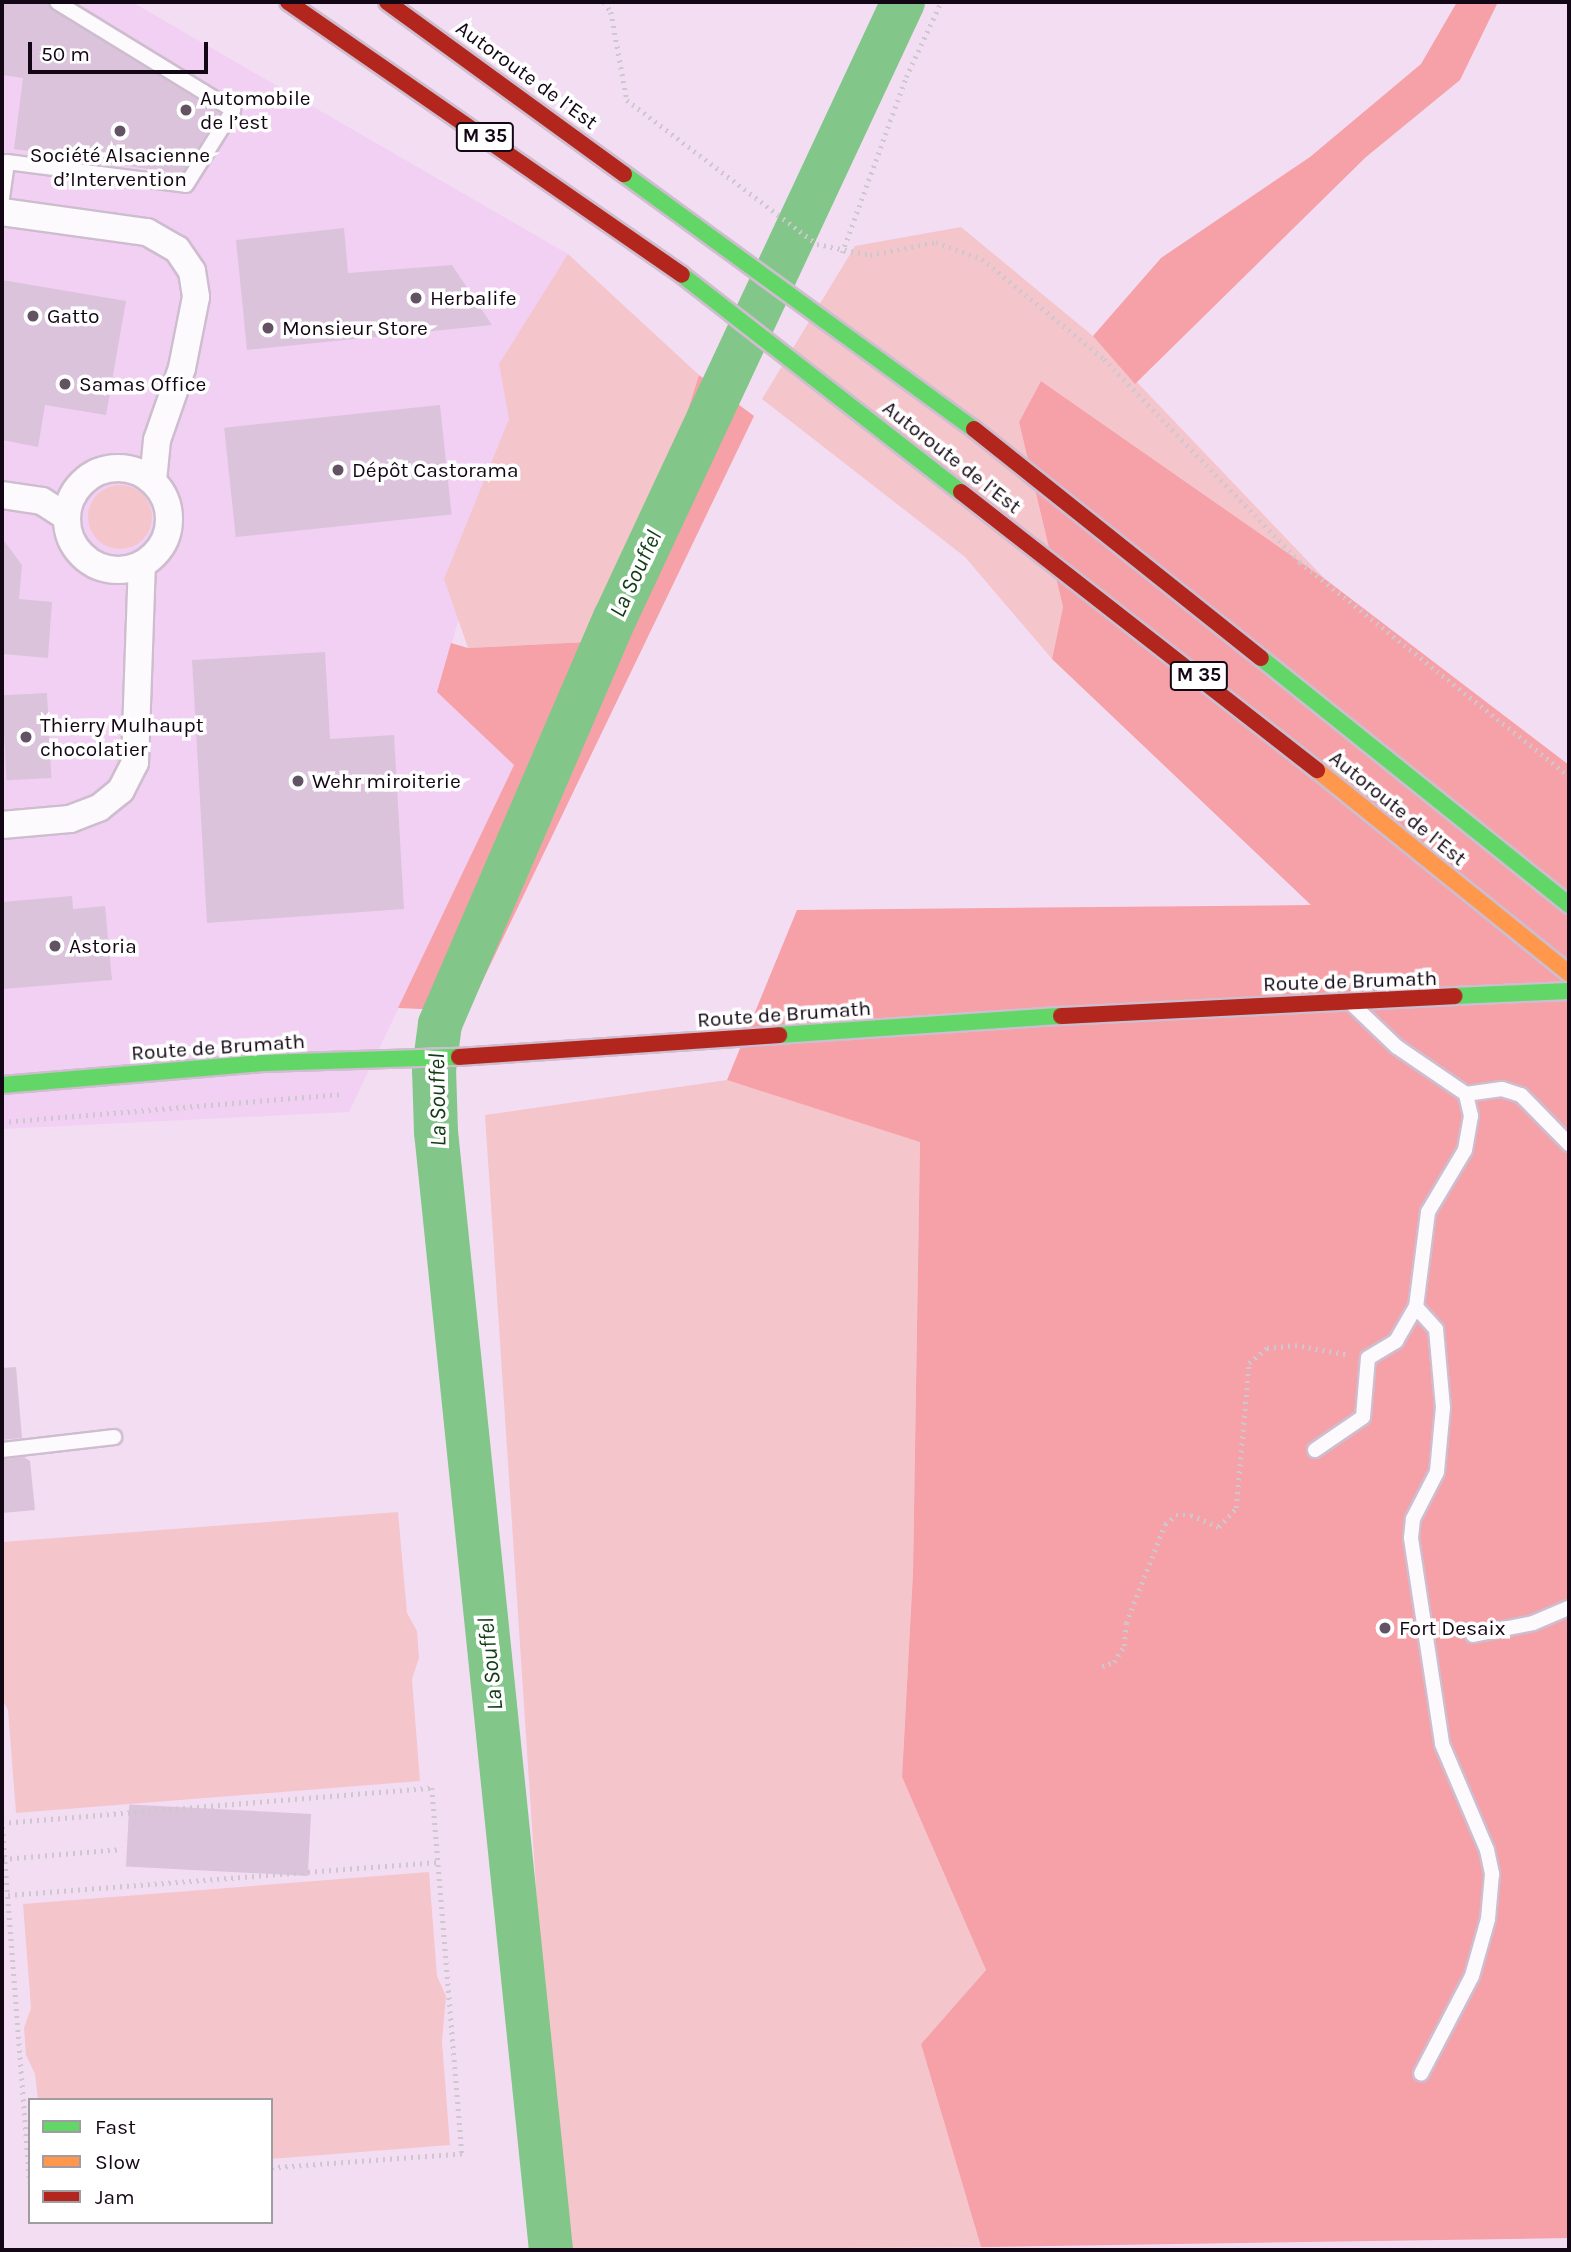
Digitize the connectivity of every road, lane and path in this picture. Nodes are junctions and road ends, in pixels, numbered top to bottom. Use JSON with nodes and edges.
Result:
{"nodes":[{"id":1,"x":57,"y":2,"type":"edge"},
{"id":2,"x":288,"y":2,"type":"edge"},
{"id":3,"x":387,"y":2,"type":"edge"},
{"id":4,"x":604,"y":2,"type":"edge"},
{"id":5,"x":941,"y":2,"type":"edge"},
{"id":6,"x":2,"y":198,"type":"edge"},
{"id":7,"x":2,"y":212,"type":"edge"},
{"id":8,"x":842,"y":253,"type":"junction"},
{"id":9,"x":157,"y":440,"type":"junction"},
{"id":10,"x":122,"y":468,"type":"junction"},
{"id":11,"x":153,"y":481,"type":"junction"},
{"id":12,"x":2,"y":495,"type":"edge"},
{"id":13,"x":71,"y":504,"type":"junction"},
{"id":14,"x":142,"y":565,"type":"junction"},
{"id":15,"x":108,"y":570,"type":"junction"},
{"id":16,"x":138,"y":607,"type":"junction"},
{"id":17,"x":1569,"y":776,"type":"edge"},
{"id":18,"x":2,"y":825,"type":"edge"},
{"id":19,"x":1569,"y":905,"type":"edge"},
{"id":20,"x":1569,"y":973,"type":"edge"},
{"id":21,"x":1569,"y":990,"type":"edge"},
{"id":22,"x":1349,"y":1002,"type":"junction"},
{"id":23,"x":308,"y":1062,"type":"junction"},
{"id":24,"x":51,"y":1081,"type":"junction"},
{"id":25,"x":282,"y":1081,"type":"dead end"},
{"id":26,"x":2,"y":1085,"type":"edge"},
{"id":27,"x":216,"y":1086,"type":"dead end"},
{"id":28,"x":345,"y":1094,"type":"dead end"},
{"id":29,"x":1466,"y":1094,"type":"junction"},
{"id":30,"x":2,"y":1122,"type":"edge"},
{"id":31,"x":1569,"y":1144,"type":"edge"},
{"id":32,"x":1416,"y":1307,"type":"junction"},
{"id":33,"x":1368,"y":1358,"type":"junction"},
{"id":34,"x":114,"y":1437,"type":"dead end"},
{"id":35,"x":2,"y":1450,"type":"edge"},
{"id":36,"x":1315,"y":1450,"type":"dead end"},
{"id":37,"x":1569,"y":1608,"type":"edge"},
{"id":38,"x":1473,"y":1635,"type":"dead end"},
{"id":39,"x":1102,"y":1666,"type":"dead end"},
{"id":40,"x":2,"y":1822,"type":"edge"},
{"id":41,"x":122,"y":1849,"type":"dead end"},
{"id":42,"x":3,"y":1859,"type":"edge"},
{"id":43,"x":438,"y":1862,"type":"junction"},
{"id":44,"x":8,"y":1895,"type":"junction"},
{"id":45,"x":1421,"y":2074,"type":"dead end"},
{"id":46,"x":28,"y":2157,"type":"edge"},
{"id":47,"x":273,"y":2168,"type":"edge"}],
"edges":[{"from":1,"to":6,"type":"lane"},
{"from":2,"to":20,"type":"main road","name":"Autoroute de l’Est","number":"M 35"},
{"from":3,"to":19,"type":"main road","name":"Autoroute de l’Est","number":"M 35"},
{"from":4,"to":8,"type":"path"},
{"from":5,"to":8,"type":"path"},
{"from":7,"to":9,"type":"street"},
{"from":8,"to":17,"type":"path"},
{"from":9,"to":10,"type":"street"},
{"from":9,"to":11,"type":"street"},
{"from":10,"to":11,"type":"street"},
{"from":10,"to":13,"type":"street"},
{"from":11,"to":14,"type":"street"},
{"from":12,"to":13,"type":"street"},
{"from":13,"to":15,"type":"street"},
{"from":14,"to":15,"type":"street"},
{"from":14,"to":16,"type":"street"},
{"from":15,"to":16,"type":"street"},
{"from":16,"to":18,"type":"street"},
{"from":21,"to":22,"type":"main road","name":"Route de Brumath"},
{"from":22,"to":23,"type":"main road","name":"Route de Brumath"},
{"from":22,"to":29,"type":"lane"},
{"from":23,"to":24,"type":"main road","name":"Route de Brumath"},
{"from":23,"to":25,"type":"main road"},
{"from":24,"to":26,"type":"main road","name":"Route de Brumath"},
{"from":24,"to":27,"type":"main road"},
{"from":28,"to":30,"type":"path"},
{"from":29,"to":31,"type":"lane"},
{"from":29,"to":32,"type":"lane"},
{"from":32,"to":33,"type":"lane"},
{"from":32,"to":45,"type":"lane"},
{"from":33,"to":36,"type":"lane"},
{"from":33,"to":39,"type":"path"},
{"from":34,"to":35,"type":"lane"},
{"from":37,"to":38,"type":"lane"},
{"from":40,"to":42,"type":"path"},
{"from":40,"to":43,"type":"path"},
{"from":41,"to":42,"type":"path"},
{"from":42,"to":44,"type":"path"},
{"from":43,"to":44,"type":"path"},
{"from":43,"to":47,"type":"path"},
{"from":44,"to":46,"type":"path"}]}
